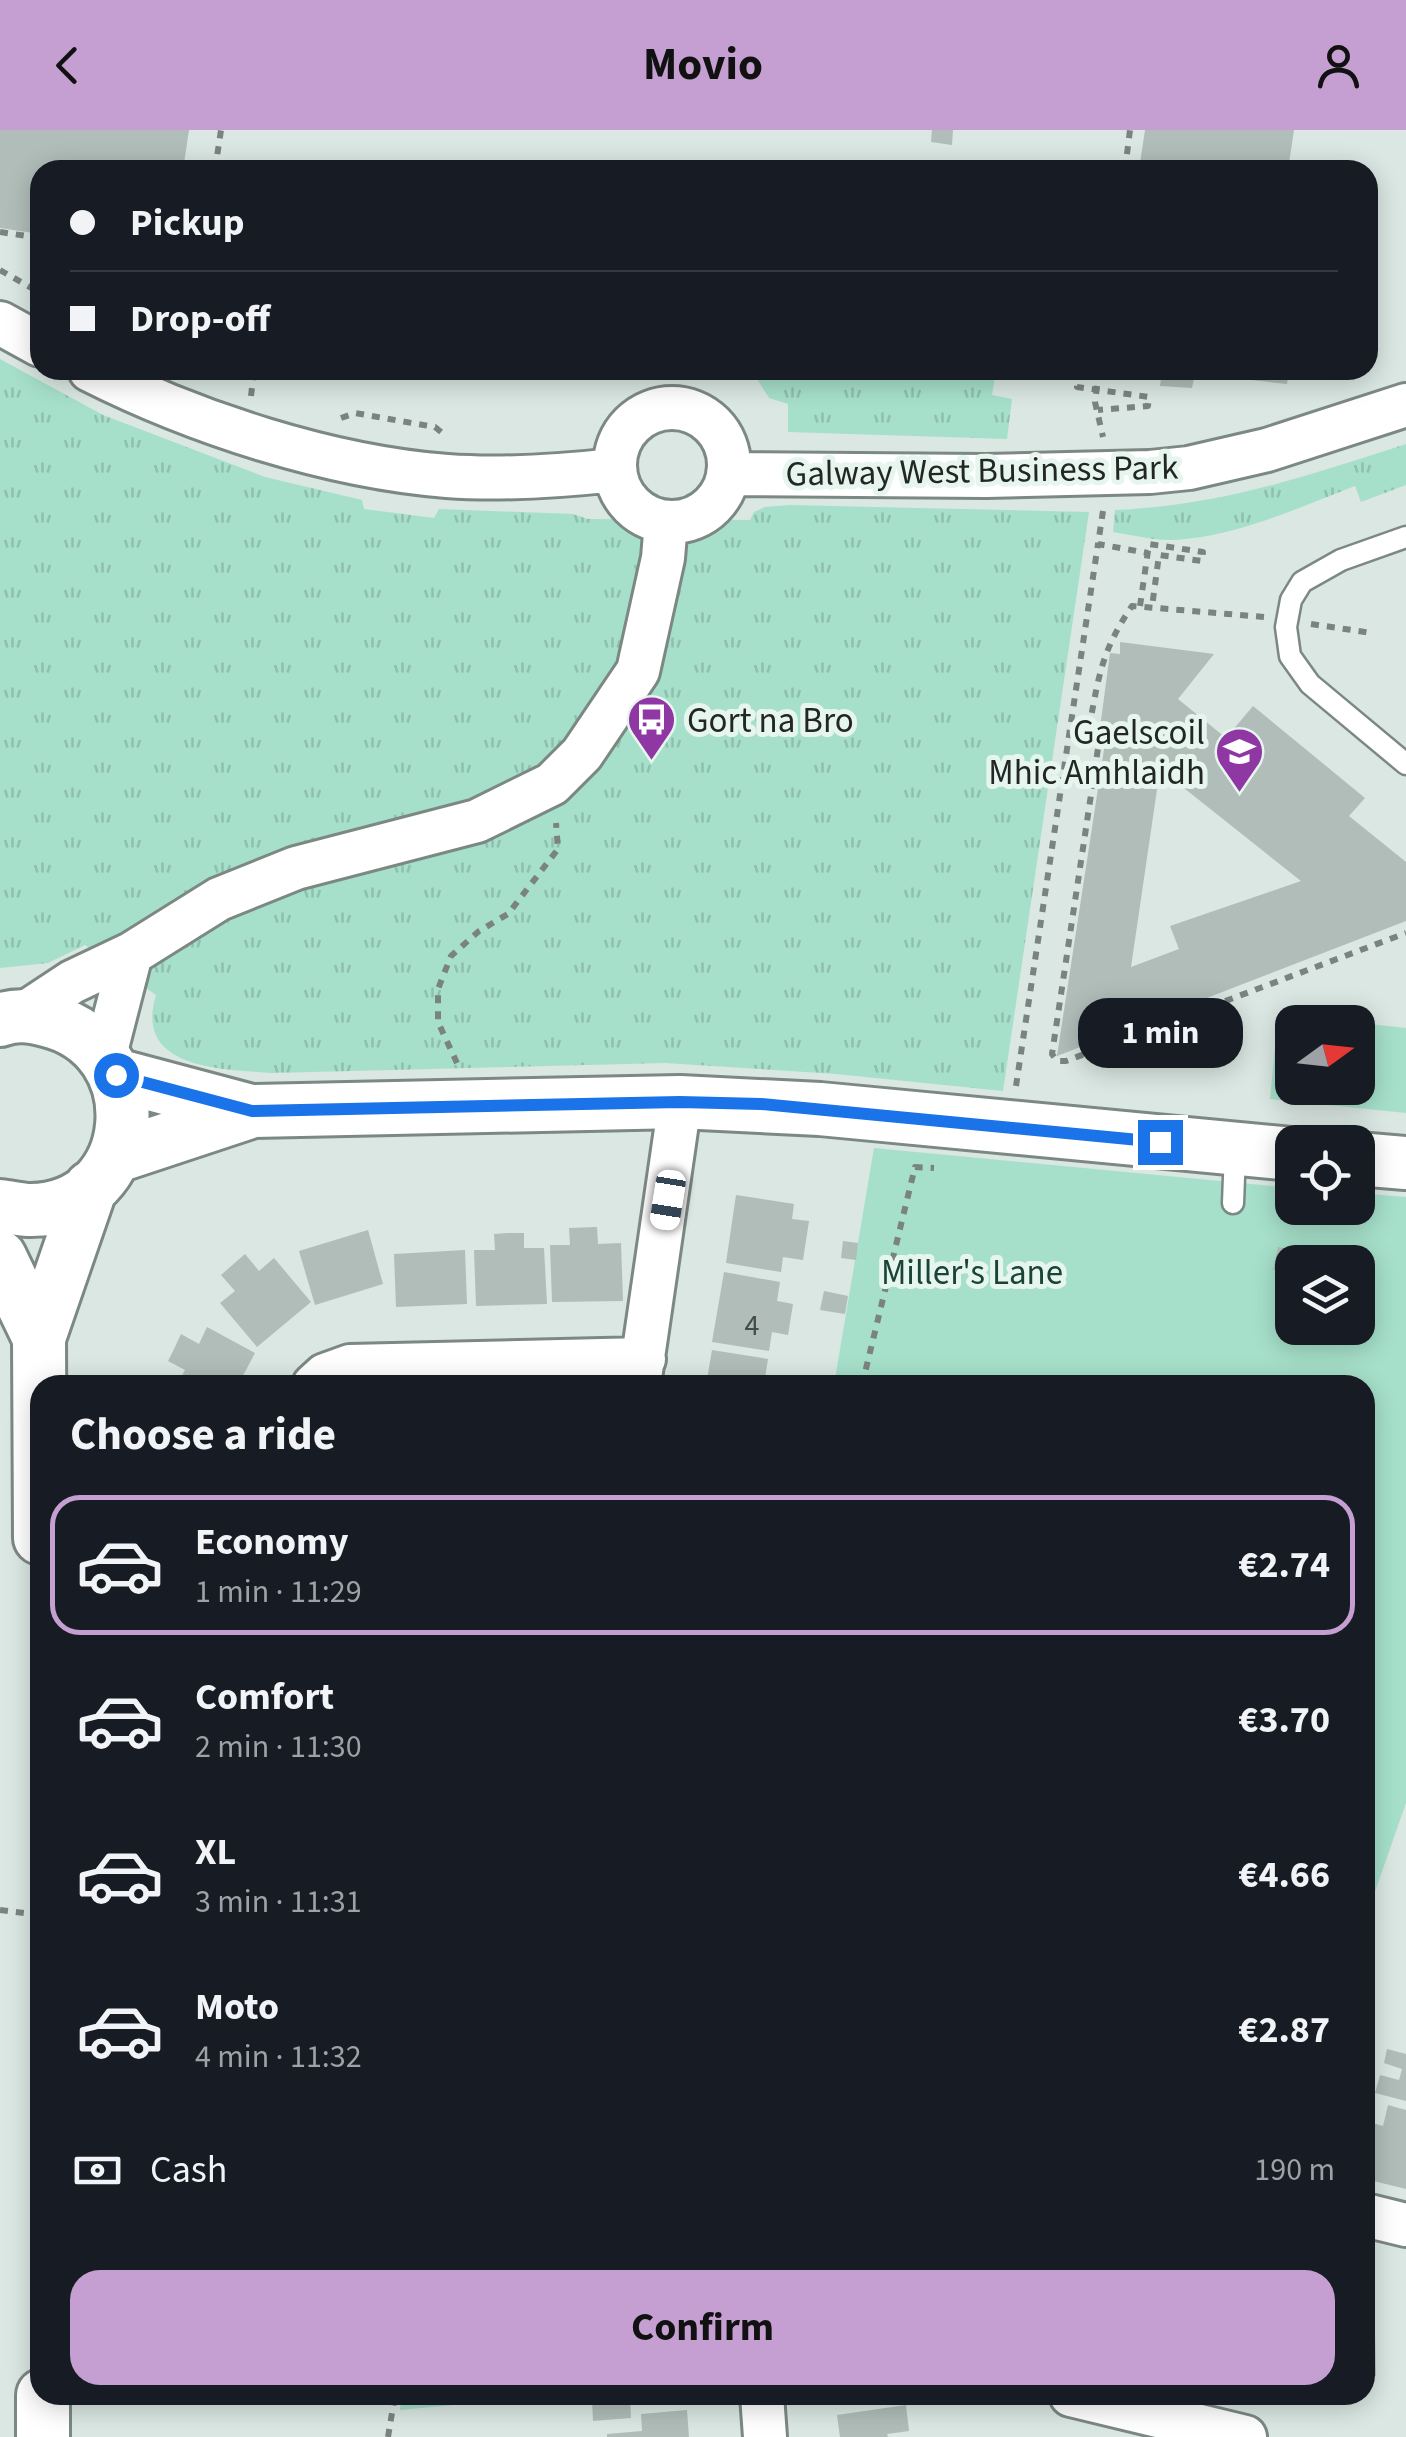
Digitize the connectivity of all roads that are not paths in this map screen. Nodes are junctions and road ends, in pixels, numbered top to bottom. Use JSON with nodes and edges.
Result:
{"nodes":[{"id":1,"x":0,"y":323,"type":"edge"},
{"id":2,"x":30,"y":340,"type":"edge"},
{"id":3,"x":113,"y":380,"type":"edge"},
{"id":4,"x":1406,"y":406,"type":"edge"},
{"id":5,"x":615,"y":470,"type":"junction"},
{"id":6,"x":728,"y":474,"type":"junction"},
{"id":7,"x":666,"y":522,"type":"junction"},
{"id":8,"x":1406,"y":537,"type":"edge"},
{"id":9,"x":1406,"y":764,"type":"edge"},
{"id":10,"x":131,"y":954,"type":"junction"},
{"id":11,"x":7,"y":1016,"type":"edge"},
{"id":12,"x":111,"y":1065,"type":"junction"},
{"id":13,"x":680,"y":1102,"type":"junction"},
{"id":14,"x":252,"y":1111,"type":"junction"},
{"id":15,"x":1235,"y":1149,"type":"junction"},
{"id":16,"x":1275,"y":1153,"type":"edge"},
{"id":17,"x":1375,"y":1160,"type":"edge"},
{"id":18,"x":1406,"y":1163,"type":"edge"},
{"id":19,"x":102,"y":1172,"type":"junction"},
{"id":20,"x":1233,"y":1203,"type":"dead end"},
{"id":21,"x":0,"y":1206,"type":"edge"},
{"id":22,"x":0,"y":1257,"type":"edge"},
{"id":23,"x":39,"y":1338,"type":"junction"},
{"id":24,"x":642,"y":1372,"type":"edge"},
{"id":25,"x":39,"y":1375,"type":"edge"},
{"id":26,"x":328,"y":1375,"type":"edge"},
{"id":27,"x":1375,"y":2217,"type":"edge"},
{"id":28,"x":1406,"y":2225,"type":"edge"},
{"id":29,"x":43,"y":2405,"type":"edge"},
{"id":30,"x":763,"y":2405,"type":"edge"},
{"id":31,"x":1113,"y":2405,"type":"edge"},
{"id":32,"x":44,"y":2437,"type":"edge"},
{"id":33,"x":765,"y":2437,"type":"edge"},
{"id":34,"x":1246,"y":2437,"type":"edge"}],
"edges":[{"from":1,"to":2,"type":"street"},
{"from":3,"to":5,"type":"street"},
{"from":4,"to":6,"type":"street","name":"Galway West Business Park"},
{"from":5,"to":6,"type":"street"},
{"from":5,"to":7,"type":"street"},
{"from":6,"to":7,"type":"street"},
{"from":7,"to":10,"type":"street"},
{"from":8,"to":9,"type":"lane"},
{"from":10,"to":11,"type":"street"},
{"from":10,"to":12,"type":"street"},
{"from":11,"to":12,"type":"street"},
{"from":12,"to":14,"type":"street"},
{"from":12,"to":19,"type":"street"},
{"from":13,"to":14,"type":"street"},
{"from":13,"to":15,"type":"street"},
{"from":13,"to":24,"type":"street"},
{"from":14,"to":19,"type":"street"},
{"from":15,"to":16,"type":"street"},
{"from":15,"to":20,"type":"lane"},
{"from":17,"to":18,"type":"street"},
{"from":19,"to":21,"type":"street"},
{"from":19,"to":23,"type":"street"},
{"from":22,"to":23,"type":"street"},
{"from":23,"to":25,"type":"street"},
{"from":24,"to":26,"type":"street"},
{"from":27,"to":28,"type":"street"},
{"from":29,"to":32,"type":"street"},
{"from":30,"to":33,"type":"street"},
{"from":31,"to":34,"type":"street"}]}
